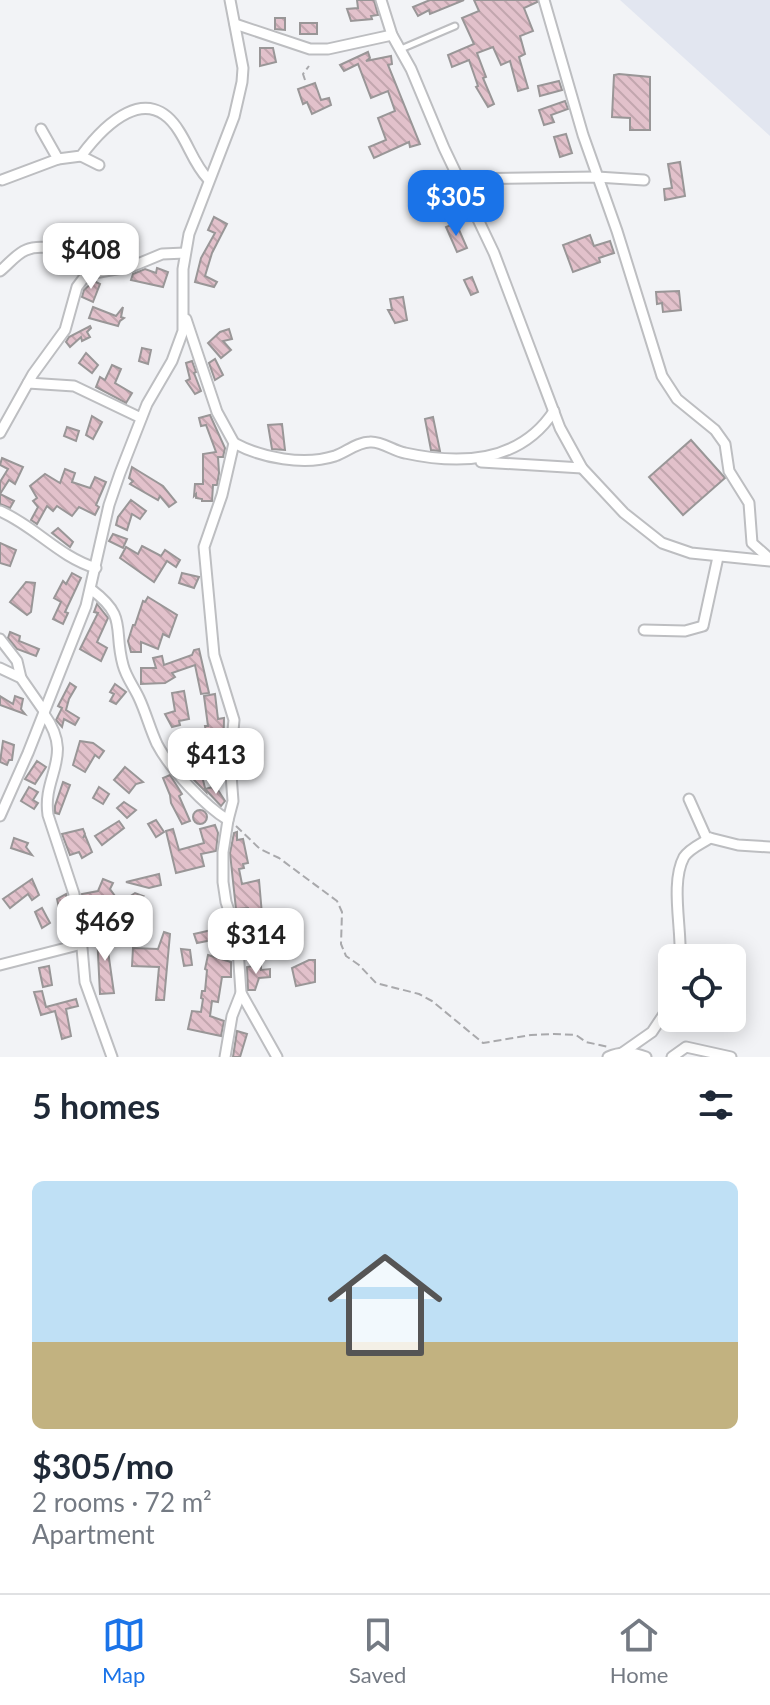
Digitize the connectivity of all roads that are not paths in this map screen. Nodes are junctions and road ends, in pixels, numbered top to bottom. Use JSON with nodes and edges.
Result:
{"nodes":[{"id":1,"x":230,"y":0,"type":"edge"},
{"id":2,"x":381,"y":0,"type":"edge"},
{"id":3,"x":544,"y":0,"type":"edge"},
{"id":4,"x":235,"y":24,"type":"junction"},
{"id":5,"x":455,"y":26,"type":"dead end"},
{"id":6,"x":392,"y":35,"type":"junction"},
{"id":7,"x":400,"y":50,"type":"junction"},
{"id":8,"x":41,"y":129,"type":"dead end"},
{"id":9,"x":81,"y":156,"type":"junction"},
{"id":10,"x":58,"y":159,"type":"junction"},
{"id":11,"x":99,"y":165,"type":"dead end"},
{"id":12,"x":597,"y":177,"type":"junction"},
{"id":13,"x":208,"y":179,"type":"junction"},
{"id":14,"x":459,"y":179,"type":"junction"},
{"id":15,"x":2,"y":180,"type":"edge"},
{"id":16,"x":644,"y":180,"type":"dead end"},
{"id":17,"x":185,"y":253,"type":"junction"},
{"id":18,"x":0,"y":271,"type":"edge"},
{"id":19,"x":87,"y":276,"type":"junction"},
{"id":20,"x":185,"y":316,"type":"junction"},
{"id":21,"x":28,"y":383,"type":"junction"},
{"id":22,"x":554,"y":411,"type":"junction"},
{"id":23,"x":141,"y":418,"type":"junction"},
{"id":24,"x":0,"y":433,"type":"edge"},
{"id":25,"x":234,"y":443,"type":"junction"},
{"id":26,"x":470,"y":461,"type":"junction"},
{"id":27,"x":582,"y":468,"type":"junction"},
{"id":28,"x":0,"y":511,"type":"edge"},
{"id":29,"x":718,"y":557,"type":"junction"},
{"id":30,"x":770,"y":560,"type":"edge"},
{"id":31,"x":96,"y":568,"type":"junction"},
{"id":32,"x":92,"y":590,"type":"junction"},
{"id":33,"x":644,"y":630,"type":"dead end"},
{"id":34,"x":0,"y":639,"type":"edge"},
{"id":35,"x":0,"y":668,"type":"edge"},
{"id":36,"x":21,"y":678,"type":"junction"},
{"id":37,"x":44,"y":712,"type":"junction"},
{"id":38,"x":689,"y":799,"type":"dead end"},
{"id":39,"x":0,"y":816,"type":"edge"},
{"id":40,"x":228,"y":820,"type":"junction"},
{"id":41,"x":710,"y":838,"type":"junction"},
{"id":42,"x":770,"y":847,"type":"edge"},
{"id":43,"x":82,"y":944,"type":"junction"},
{"id":44,"x":680,"y":944,"type":"edge"},
{"id":45,"x":0,"y":965,"type":"edge"},
{"id":46,"x":241,"y":993,"type":"junction"},
{"id":47,"x":658,"y":1023,"type":"edge"},
{"id":48,"x":616,"y":1054,"type":"edge"},
{"id":49,"x":278,"y":1055,"type":"edge"},
{"id":50,"x":112,"y":1057,"type":"edge"},
{"id":51,"x":225,"y":1057,"type":"edge"},
{"id":52,"x":646,"y":1057,"type":"edge"},
{"id":53,"x":672,"y":1057,"type":"edge"},
{"id":54,"x":731,"y":1057,"type":"edge"}],
"edges":[{"from":1,"to":4,"type":"street"},
{"from":2,"to":6,"type":"street"},
{"from":3,"to":12,"type":"street"},
{"from":4,"to":6,"type":"street"},
{"from":4,"to":13,"type":"street"},
{"from":5,"to":7,"type":"lane"},
{"from":6,"to":7,"type":"street"},
{"from":7,"to":14,"type":"street"},
{"from":8,"to":10,"type":"street"},
{"from":9,"to":10,"type":"street"},
{"from":9,"to":11,"type":"street"},
{"from":9,"to":13,"type":"street"},
{"from":10,"to":15,"type":"street"},
{"from":12,"to":14,"type":"street"},
{"from":12,"to":16,"type":"street"},
{"from":12,"to":30,"type":"street"},
{"from":13,"to":17,"type":"street"},
{"from":14,"to":22,"type":"street"},
{"from":17,"to":19,"type":"street"},
{"from":17,"to":20,"type":"street"},
{"from":18,"to":19,"type":"street"},
{"from":19,"to":21,"type":"street"},
{"from":20,"to":23,"type":"street"},
{"from":20,"to":25,"type":"street"},
{"from":21,"to":23,"type":"street"},
{"from":21,"to":24,"type":"street"},
{"from":22,"to":26,"type":"street"},
{"from":22,"to":27,"type":"street"},
{"from":23,"to":31,"type":"street"},
{"from":25,"to":26,"type":"street"},
{"from":25,"to":40,"type":"street"},
{"from":26,"to":27,"type":"street"},
{"from":27,"to":29,"type":"street"},
{"from":28,"to":31,"type":"street"},
{"from":29,"to":30,"type":"street"},
{"from":29,"to":33,"type":"street"},
{"from":31,"to":32,"type":"street"},
{"from":32,"to":37,"type":"street"},
{"from":32,"to":40,"type":"street"},
{"from":34,"to":36,"type":"street"},
{"from":35,"to":36,"type":"street"},
{"from":36,"to":37,"type":"street"},
{"from":37,"to":39,"type":"street"},
{"from":37,"to":43,"type":"street"},
{"from":38,"to":41,"type":"street"},
{"from":40,"to":46,"type":"street"},
{"from":41,"to":42,"type":"street"},
{"from":41,"to":44,"type":"street"},
{"from":43,"to":45,"type":"street"},
{"from":43,"to":50,"type":"street"},
{"from":46,"to":49,"type":"street"},
{"from":46,"to":51,"type":"street"},
{"from":47,"to":48,"type":"street"},
{"from":48,"to":52,"type":"street"},
{"from":53,"to":54,"type":"street"}]}
